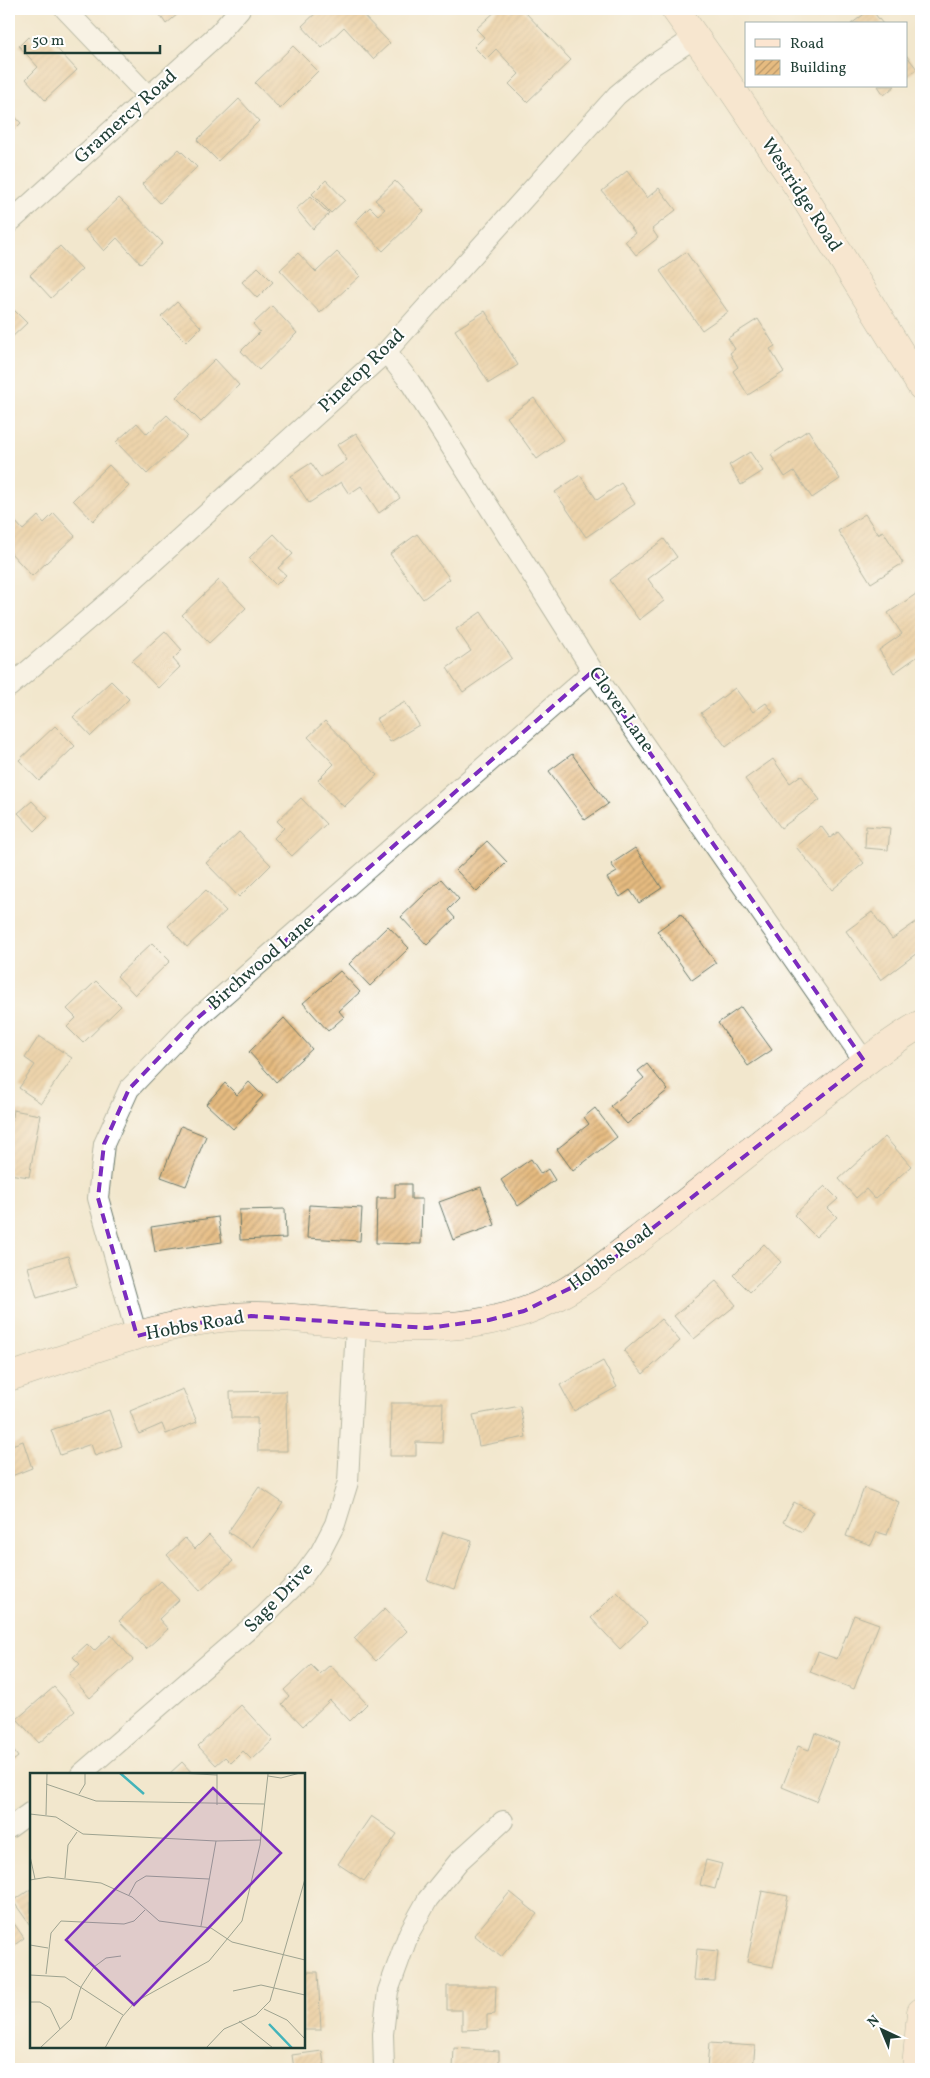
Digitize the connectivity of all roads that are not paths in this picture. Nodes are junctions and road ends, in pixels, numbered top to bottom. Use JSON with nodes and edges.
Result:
{"nodes":[{"id":1,"x":65,"y":9,"type":"edge"},
{"id":2,"x":240,"y":9,"type":"edge"},
{"id":3,"x":675,"y":9,"type":"edge"},
{"id":4,"x":696,"y":37,"type":"junction"},
{"id":5,"x":149,"y":97,"type":"junction"},
{"id":6,"x":9,"y":223,"type":"edge"},
{"id":7,"x":386,"y":352,"type":"junction"},
{"id":8,"x":921,"y":386,"type":"edge"},
{"id":9,"x":594,"y":671,"type":"junction"},
{"id":10,"x":9,"y":687,"type":"edge"},
{"id":11,"x":921,"y":1024,"type":"edge"},
{"id":12,"x":865,"y":1062,"type":"junction"},
{"id":13,"x":356,"y":1325,"type":"junction"},
{"id":14,"x":137,"y":1336,"type":"junction"},
{"id":15,"x":9,"y":1376,"type":"edge"},
{"id":16,"x":82,"y":1773,"type":"edge"},
{"id":17,"x":30,"y":1813,"type":"edge"},
{"id":18,"x":503,"y":1822,"type":"dead end"},
{"id":19,"x":9,"y":1828,"type":"edge"},
{"id":20,"x":921,"y":2012,"type":"edge"},
{"id":21,"x":384,"y":2069,"type":"edge"},
{"id":22,"x":916,"y":2069,"type":"edge"}],
"edges":[{"from":1,"to":5,"type":"street"},
{"from":2,"to":5,"type":"street","name":"Gramercy Road"},
{"from":3,"to":4,"type":"street","name":"Westridge Road"},
{"from":4,"to":7,"type":"street","name":"Pinetop Road"},
{"from":4,"to":8,"type":"street","name":"Westridge Road"},
{"from":5,"to":6,"type":"street","name":"Gramercy Road"},
{"from":7,"to":9,"type":"street","name":"Clover Lane"},
{"from":7,"to":10,"type":"street","name":"Pinetop Road"},
{"from":9,"to":12,"type":"street","name":"Clover Lane"},
{"from":9,"to":14,"type":"street","name":"Birchwood Lane"},
{"from":11,"to":12,"type":"street","name":"Hobbs Road"},
{"from":12,"to":13,"type":"street","name":"Hobbs Road"},
{"from":13,"to":14,"type":"street","name":"Hobbs Road"},
{"from":13,"to":16,"type":"street","name":"Sage Drive"},
{"from":14,"to":15,"type":"street","name":"Hobbs Road"},
{"from":17,"to":19,"type":"street"},
{"from":18,"to":21,"type":"street"},
{"from":20,"to":22,"type":"street"}]}
